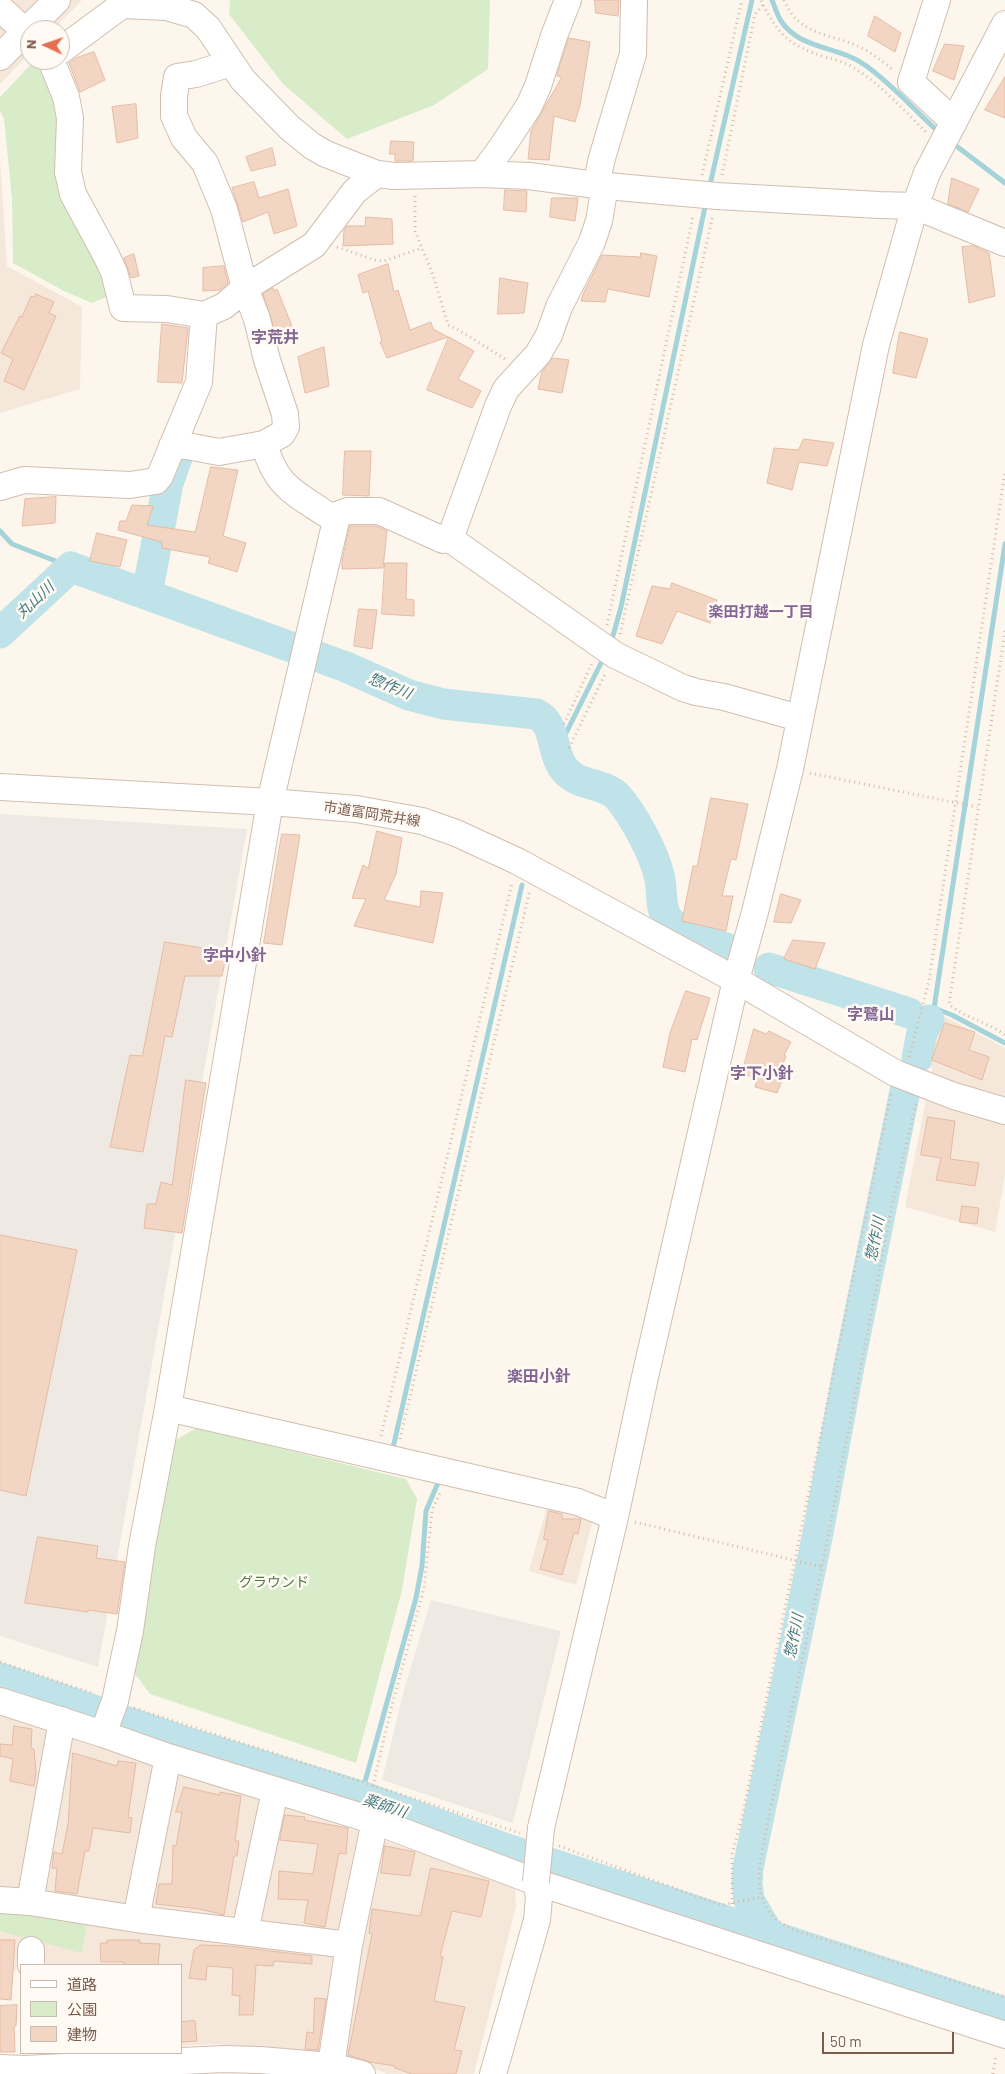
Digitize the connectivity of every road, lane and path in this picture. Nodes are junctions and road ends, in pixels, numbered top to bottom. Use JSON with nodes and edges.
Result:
{"nodes":[{"id":1,"x":57,"y":0,"type":"edge"},
{"id":2,"x":568,"y":0,"type":"edge"},
{"id":3,"x":634,"y":0,"type":"edge"},
{"id":4,"x":742,"y":0,"type":"edge"},
{"id":5,"x":762,"y":0,"type":"edge"},
{"id":6,"x":784,"y":0,"type":"edge"},
{"id":7,"x":938,"y":0,"type":"edge"},
{"id":8,"x":763,"y":5,"type":"junction"},
{"id":9,"x":0,"y":8,"type":"edge"},
{"id":10,"x":40,"y":20,"type":"edge"},
{"id":11,"x":1005,"y":24,"type":"edge"},
{"id":12,"x":20,"y":27,"type":"edge"},
{"id":13,"x":20,"y":41,"type":"edge"},
{"id":14,"x":70,"y":44,"type":"edge"},
{"id":15,"x":0,"y":57,"type":"edge"},
{"id":16,"x":231,"y":63,"type":"junction"},
{"id":17,"x":55,"y":70,"type":"edge"},
{"id":18,"x":911,"y":82,"type":"junction"},
{"id":19,"x":947,"y":135,"type":"junction"},
{"id":20,"x":377,"y":174,"type":"junction"},
{"id":21,"x":482,"y":174,"type":"junction"},
{"id":22,"x":416,"y":176,"type":"junction"},
{"id":23,"x":600,"y":186,"type":"junction"},
{"id":24,"x":708,"y":195,"type":"junction"},
{"id":25,"x":915,"y":206,"type":"junction"},
{"id":26,"x":318,"y":240,"type":"junction"},
{"id":27,"x":1005,"y":243,"type":"edge"},
{"id":28,"x":422,"y":248,"type":"junction"},
{"id":29,"x":246,"y":288,"type":"junction"},
{"id":30,"x":204,"y":315,"type":"junction"},
{"id":31,"x":524,"y":370,"type":"junction"},
{"id":32,"x":264,"y":444,"type":"junction"},
{"id":33,"x":180,"y":446,"type":"junction"},
{"id":34,"x":1005,"y":471,"type":"edge"},
{"id":35,"x":0,"y":487,"type":"edge"},
{"id":36,"x":334,"y":516,"type":"junction"},
{"id":37,"x":450,"y":539,"type":"junction"},
{"id":38,"x":1005,"y":631,"type":"edge"},
{"id":39,"x":607,"y":650,"type":"junction"},
{"id":40,"x":799,"y":718,"type":"junction"},
{"id":41,"x":564,"y":724,"type":"dead end"},
{"id":42,"x":569,"y":748,"type":"dead end"},
{"id":43,"x":790,"y":769,"type":"junction"},
{"id":44,"x":0,"y":787,"type":"edge"},
{"id":45,"x":270,"y":802,"type":"junction"},
{"id":46,"x":954,"y":804,"type":"junction"},
{"id":47,"x":978,"y":807,"type":"junction"},
{"id":48,"x":526,"y":866,"type":"junction"},
{"id":49,"x":736,"y":980,"type":"junction"},
{"id":50,"x":1005,"y":1035,"type":"edge"},
{"id":51,"x":906,"y":1078,"type":"junction"},
{"id":52,"x":1005,"y":1110,"type":"edge"},
{"id":53,"x":168,"y":1408,"type":"junction"},
{"id":54,"x":399,"y":1443,"type":"dead end"},
{"id":55,"x":376,"y":1456,"type":"junction"},
{"id":56,"x":443,"y":1472,"type":"junction"},
{"id":57,"x":615,"y":1517,"type":"junction"},
{"id":58,"x":795,"y":1562,"type":"junction"},
{"id":59,"x":822,"y":1567,"type":"junction"},
{"id":60,"x":0,"y":1662,"type":"edge"},
{"id":61,"x":0,"y":1701,"type":"edge"},
{"id":62,"x":114,"y":1701,"type":"junction"},
{"id":63,"x":62,"y":1720,"type":"junction"},
{"id":64,"x":105,"y":1730,"type":"junction"},
{"id":65,"x":168,"y":1757,"type":"junction"},
{"id":66,"x":372,"y":1786,"type":"junction"},
{"id":67,"x":275,"y":1791,"type":"junction"},
{"id":68,"x":375,"y":1821,"type":"junction"},
{"id":69,"x":540,"y":1835,"type":"junction"},
{"id":70,"x":536,"y":1882,"type":"junction"},
{"id":71,"x":762,"y":1897,"type":"junction"},
{"id":72,"x":0,"y":1900,"type":"edge"},
{"id":73,"x":30,"y":1902,"type":"junction"},
{"id":74,"x":732,"y":1904,"type":"junction"},
{"id":75,"x":136,"y":1919,"type":"junction"},
{"id":76,"x":245,"y":1932,"type":"junction"},
{"id":77,"x":349,"y":1945,"type":"junction"},
{"id":78,"x":1005,"y":1997,"type":"edge"},
{"id":79,"x":1005,"y":2035,"type":"edge"},
{"id":80,"x":17,"y":2063,"type":"edge"},
{"id":81,"x":330,"y":2066,"type":"junction"},
{"id":82,"x":362,"y":2074,"type":"edge"},
{"id":83,"x":493,"y":2074,"type":"edge"}],
"edges":[{"from":1,"to":10,"type":"street"},
{"from":2,"to":21,"type":"street"},
{"from":3,"to":23,"type":"street"},
{"from":4,"to":24,"type":"path"},
{"from":5,"to":8,"type":"path"},
{"from":6,"to":18,"type":"path"},
{"from":7,"to":18,"type":"street"},
{"from":8,"to":19,"type":"path"},
{"from":8,"to":24,"type":"path"},
{"from":9,"to":12,"type":"street"},
{"from":11,"to":19,"type":"street"},
{"from":13,"to":15,"type":"street"},
{"from":14,"to":16,"type":"street"},
{"from":16,"to":20,"type":"street"},
{"from":16,"to":29,"type":"street"},
{"from":17,"to":30,"type":"street"},
{"from":18,"to":19,"type":"street"},
{"from":19,"to":25,"type":"street"},
{"from":20,"to":22,"type":"street"},
{"from":20,"to":26,"type":"street"},
{"from":21,"to":22,"type":"street"},
{"from":21,"to":23,"type":"street"},
{"from":22,"to":28,"type":"path"},
{"from":23,"to":24,"type":"street"},
{"from":23,"to":31,"type":"street"},
{"from":24,"to":25,"type":"street"},
{"from":24,"to":39,"type":"path"},
{"from":24,"to":39,"type":"path"},
{"from":25,"to":27,"type":"street"},
{"from":25,"to":40,"type":"street"},
{"from":26,"to":28,"type":"path"},
{"from":26,"to":29,"type":"street"},
{"from":28,"to":31,"type":"path"},
{"from":29,"to":30,"type":"street"},
{"from":29,"to":32,"type":"street"},
{"from":30,"to":33,"type":"street"},
{"from":31,"to":37,"type":"street"},
{"from":32,"to":33,"type":"street"},
{"from":32,"to":36,"type":"street"},
{"from":33,"to":35,"type":"street"},
{"from":34,"to":46,"type":"path"},
{"from":36,"to":37,"type":"street"},
{"from":36,"to":45,"type":"street"},
{"from":37,"to":39,"type":"street"},
{"from":38,"to":47,"type":"path"},
{"from":39,"to":40,"type":"street"},
{"from":39,"to":41,"type":"path"},
{"from":39,"to":42,"type":"path"},
{"from":40,"to":43,"type":"street"},
{"from":43,"to":46,"type":"path"},
{"from":43,"to":49,"type":"street"},
{"from":44,"to":45,"type":"street","name":"市道富岡荒井線"},
{"from":45,"to":48,"type":"street","name":"市道富岡荒井線"},
{"from":45,"to":53,"type":"street"},
{"from":46,"to":47,"type":"path"},
{"from":46,"to":51,"type":"path"},
{"from":47,"to":50,"type":"path"},
{"from":48,"to":49,"type":"street","name":"市道富岡荒井線"},
{"from":48,"to":54,"type":"path"},
{"from":48,"to":55,"type":"path"},
{"from":49,"to":51,"type":"street","name":"市道富岡荒井線"},
{"from":49,"to":57,"type":"street"},
{"from":51,"to":52,"type":"street","name":"市道富岡荒井線"},
{"from":51,"to":58,"type":"path"},
{"from":51,"to":59,"type":"path"},
{"from":53,"to":55,"type":"street"},
{"from":53,"to":62,"type":"street"},
{"from":55,"to":56,"type":"street"},
{"from":56,"to":57,"type":"street"},
{"from":56,"to":66,"type":"path"},
{"from":57,"to":58,"type":"path"},
{"from":57,"to":69,"type":"street"},
{"from":58,"to":59,"type":"path"},
{"from":58,"to":74,"type":"path"},
{"from":59,"to":71,"type":"path"},
{"from":60,"to":62,"type":"path"},
{"from":61,"to":63,"type":"street"},
{"from":62,"to":64,"type":"street"},
{"from":62,"to":66,"type":"path"},
{"from":63,"to":64,"type":"street"},
{"from":63,"to":73,"type":"street"},
{"from":64,"to":65,"type":"street"},
{"from":65,"to":67,"type":"street"},
{"from":65,"to":75,"type":"street"},
{"from":66,"to":69,"type":"path"},
{"from":67,"to":68,"type":"street"},
{"from":67,"to":76,"type":"street"},
{"from":68,"to":70,"type":"street"},
{"from":68,"to":77,"type":"street"},
{"from":69,"to":70,"type":"street","bridge":true},
{"from":69,"to":74,"type":"path"},
{"from":70,"to":79,"type":"street"},
{"from":70,"to":83,"type":"street"},
{"from":71,"to":74,"type":"path"},
{"from":71,"to":78,"type":"path"},
{"from":72,"to":73,"type":"street"},
{"from":73,"to":75,"type":"street"},
{"from":75,"to":76,"type":"street"},
{"from":76,"to":77,"type":"street"},
{"from":77,"to":81,"type":"street"},
{"from":80,"to":81,"type":"street"},
{"from":81,"to":82,"type":"street"}]}
